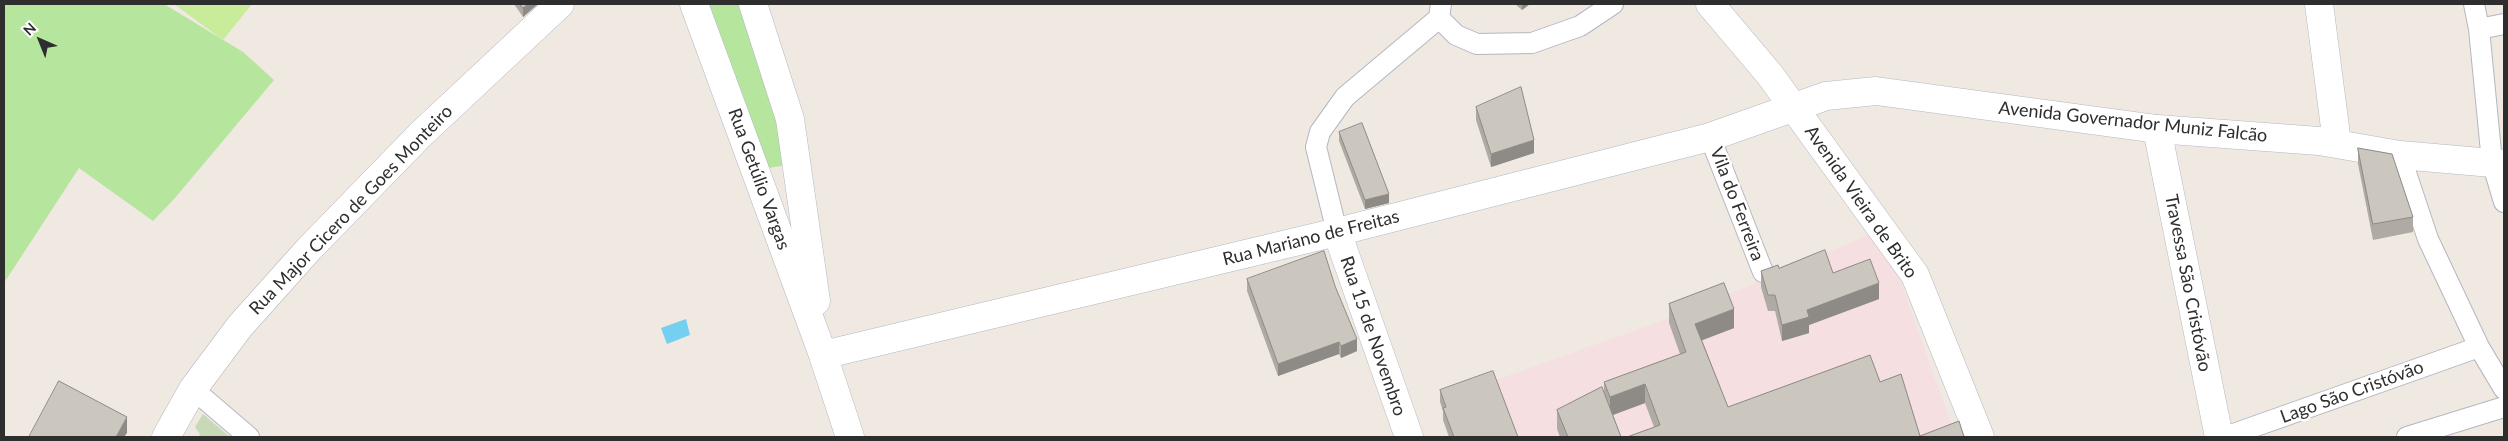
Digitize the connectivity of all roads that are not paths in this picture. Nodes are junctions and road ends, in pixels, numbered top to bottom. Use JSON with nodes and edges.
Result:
{"nodes":[{"id":1,"x":560,"y":4,"type":"edge"},
{"id":2,"x":694,"y":4,"type":"edge"},
{"id":3,"x":753,"y":4,"type":"edge"},
{"id":4,"x":1613,"y":4,"type":"edge"},
{"id":5,"x":1710,"y":4,"type":"edge"},
{"id":6,"x":2300,"y":4,"type":"edge"},
{"id":7,"x":2319,"y":4,"type":"edge"},
{"id":8,"x":2474,"y":4,"type":"edge"},
{"id":9,"x":1440,"y":11,"type":"edge"},
{"id":10,"x":2504,"y":24,"type":"edge"},
{"id":11,"x":2479,"y":28,"type":"junction"},
{"id":12,"x":1795,"y":108,"type":"junction"},
{"id":13,"x":2157,"y":129,"type":"junction"},
{"id":14,"x":1710,"y":136,"type":"junction"},
{"id":15,"x":2328,"y":142,"type":"junction"},
{"id":16,"x":2400,"y":155,"type":"junction"},
{"id":17,"x":2498,"y":163,"type":"edge"},
{"id":18,"x":799,"y":182,"type":"junction"},
{"id":19,"x":763,"y":192,"type":"junction"},
{"id":20,"x":2504,"y":202,"type":"edge"},
{"id":21,"x":1337,"y":232,"type":"junction"},
{"id":22,"x":1763,"y":272,"type":"edge"},
{"id":23,"x":2479,"y":347,"type":"junction"},
{"id":24,"x":823,"y":355,"type":"junction"},
{"id":25,"x":2504,"y":389,"type":"edge"},
{"id":26,"x":193,"y":390,"type":"junction"},
{"id":27,"x":2504,"y":407,"type":"edge"},
{"id":28,"x":166,"y":437,"type":"edge"},
{"id":29,"x":249,"y":437,"type":"edge"},
{"id":30,"x":850,"y":437,"type":"edge"},
{"id":31,"x":1409,"y":437,"type":"edge"},
{"id":32,"x":1980,"y":437,"type":"edge"},
{"id":33,"x":2219,"y":437,"type":"edge"},
{"id":34,"x":2225,"y":437,"type":"edge"},
{"id":35,"x":2407,"y":437,"type":"edge"}],
"edges":[{"from":1,"to":26,"type":"street","name":"Rua Major Cicero de Goes Monteiro"},
{"from":2,"to":19,"type":"street","name":"Rua Getúlio Vargas"},
{"from":3,"to":18,"type":"street","name":"Rua Getúlio Vargas"},
{"from":4,"to":9,"type":"street"},
{"from":5,"to":12,"type":"street","name":"Avenida Vieira de Brito"},
{"from":6,"to":15,"type":"street"},
{"from":7,"to":15,"type":"street"},
{"from":8,"to":11,"type":"street"},
{"from":9,"to":21,"type":"street","name":"Rua 15 de Novembro"},
{"from":10,"to":11,"type":"street"},
{"from":11,"to":17,"type":"street"},
{"from":12,"to":13,"type":"street","name":"Avenida Governador Muniz Falcão"},
{"from":12,"to":14,"type":"street","name":"Rua Mariano de Freitas"},
{"from":12,"to":32,"type":"street","name":"Avenida Vieira de Brito"},
{"from":13,"to":15,"type":"street","name":"Avenida Governador Muniz Falcão"},
{"from":13,"to":33,"type":"street","name":"Travessa São Cristóvão"},
{"from":14,"to":21,"type":"street","name":"Rua Mariano de Freitas"},
{"from":14,"to":22,"type":"street","name":"Vila do Ferreira"},
{"from":15,"to":16,"type":"street","name":"Avenida Governador Muniz Falcão"},
{"from":16,"to":17,"type":"street","name":"Avenida Governador Muniz Falcão"},
{"from":16,"to":23,"type":"street"},
{"from":17,"to":20,"type":"street"},
{"from":18,"to":19,"type":"street"},
{"from":18,"to":24,"type":"street","name":"Rua Getúlio Vargas"},
{"from":19,"to":24,"type":"street","name":"Rua Getúlio Vargas"},
{"from":21,"to":24,"type":"street","name":"Rua Mariano de Freitas"},
{"from":21,"to":31,"type":"street","name":"Rua 15 de Novembro"},
{"from":23,"to":25,"type":"street"},
{"from":23,"to":34,"type":"street","name":"Lago São Cristóvão"},
{"from":24,"to":30,"type":"street","name":"Rua Getúlio Vargas"},
{"from":26,"to":28,"type":"street","name":"Rua Major Cicero de Goes Monteiro"},
{"from":26,"to":29,"type":"street"},
{"from":27,"to":35,"type":"street"}]}
